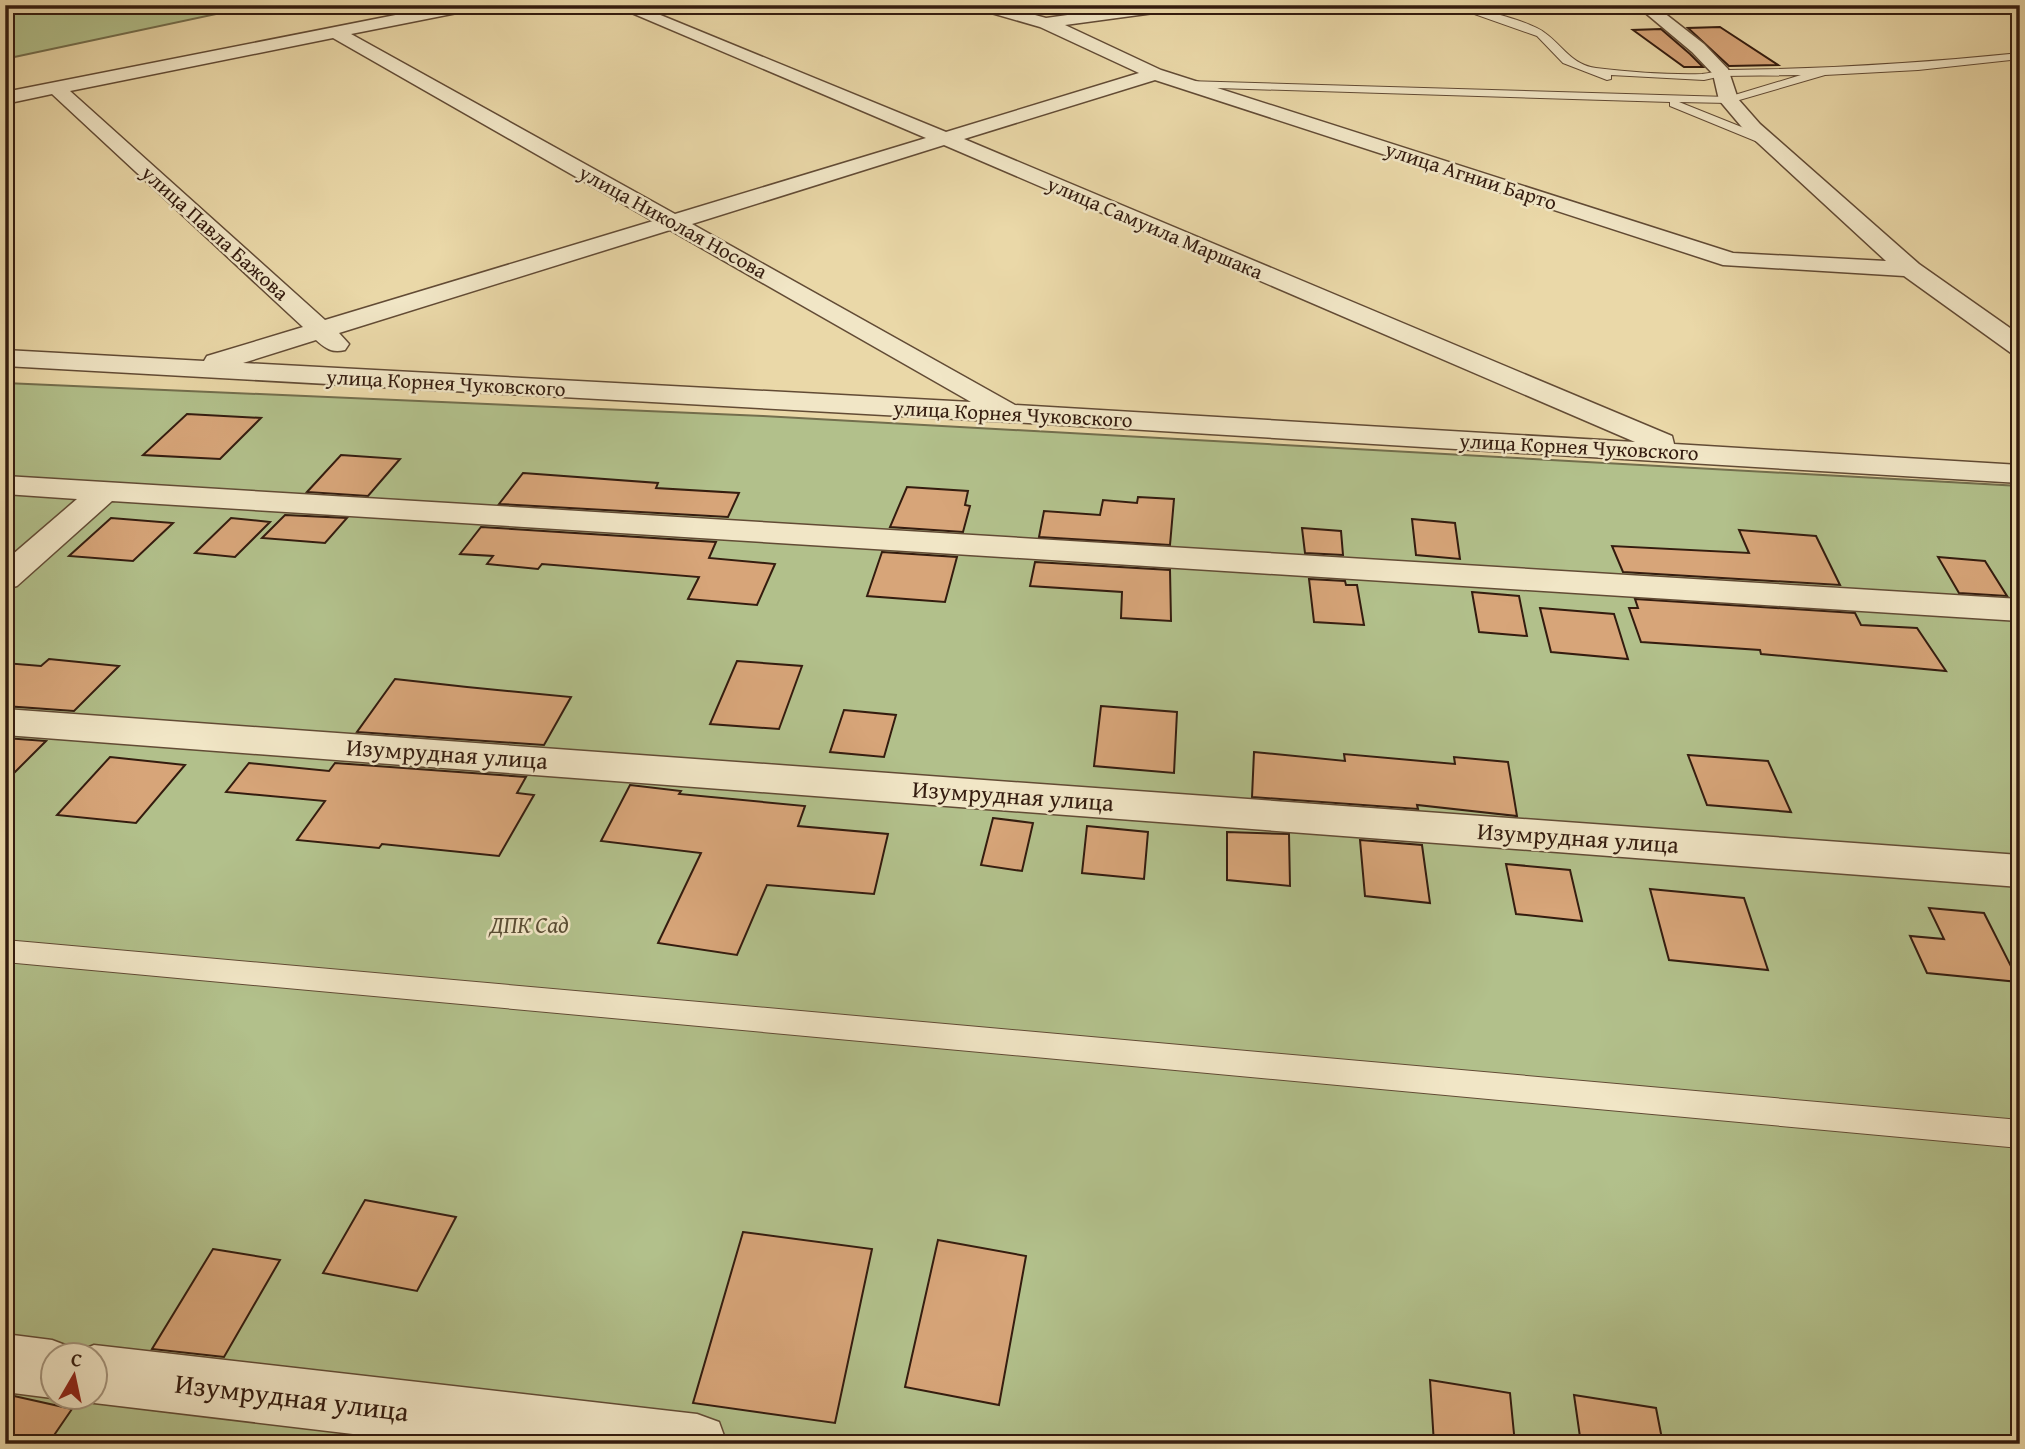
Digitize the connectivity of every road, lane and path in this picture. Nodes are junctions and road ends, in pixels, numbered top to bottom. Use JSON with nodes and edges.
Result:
{"nodes":[{"id":1,"x":472,"y":5,"type":"edge"},
{"id":2,"x":621,"y":5,"type":"edge"},
{"id":3,"x":980,"y":5,"type":"edge"},
{"id":4,"x":1176,"y":5,"type":"edge"},
{"id":5,"x":1454,"y":5,"type":"edge"},
{"id":6,"x":1644,"y":5,"type":"edge"},
{"id":7,"x":1046,"y":23,"type":"junction"},
{"id":8,"x":335,"y":32,"type":"junction"},
{"id":9,"x":2020,"y":55,"type":"edge"},
{"id":10,"x":1594,"y":71,"type":"junction"},
{"id":11,"x":1824,"y":72,"type":"junction"},
{"id":12,"x":1722,"y":73,"type":"junction"},
{"id":13,"x":1155,"y":74,"type":"junction"},
{"id":14,"x":1186,"y":84,"type":"junction"},
{"id":15,"x":56,"y":88,"type":"junction"},
{"id":16,"x":5,"y":98,"type":"edge"},
{"id":17,"x":1664,"y":100,"type":"junction"},
{"id":18,"x":1729,"y":100,"type":"junction"},
{"id":19,"x":944,"y":138,"type":"junction"},
{"id":20,"x":1770,"y":143,"type":"junction"},
{"id":21,"x":672,"y":222,"type":"junction"},
{"id":22,"x":1910,"y":269,"type":"junction"},
{"id":23,"x":321,"y":330,"type":"junction"},
{"id":24,"x":2020,"y":347,"type":"edge"},
{"id":25,"x":5,"y":358,"type":"edge"},
{"id":26,"x":192,"y":369,"type":"junction"},
{"id":27,"x":374,"y":379,"type":"junction"},
{"id":28,"x":1010,"y":413,"type":"junction"},
{"id":29,"x":1689,"y":454,"type":"junction"},
{"id":30,"x":2020,"y":474,"type":"edge"},
{"id":31,"x":5,"y":485,"type":"edge"},
{"id":32,"x":104,"y":492,"type":"junction"},
{"id":33,"x":5,"y":579,"type":"edge"},
{"id":34,"x":2020,"y":610,"type":"edge"},
{"id":35,"x":5,"y":722,"type":"edge"},
{"id":36,"x":2020,"y":871,"type":"edge"},
{"id":37,"x":5,"y":951,"type":"edge"},
{"id":38,"x":2020,"y":1134,"type":"edge"},
{"id":39,"x":5,"y":1363,"type":"edge"},
{"id":40,"x":38,"y":1367,"type":"edge"},
{"id":41,"x":108,"y":1376,"type":"edge"},
{"id":42,"x":698,"y":1444,"type":"edge"}],
"edges":[{"from":1,"to":8,"type":"street"},
{"from":2,"to":19,"type":"street","name":"улица Самуила Маршака"},
{"from":3,"to":7,"type":"street"},
{"from":4,"to":7,"type":"street"},
{"from":5,"to":10,"type":"lane"},
{"from":6,"to":12,"type":"street"},
{"from":7,"to":13,"type":"street","name":"улица Агнии Барто"},
{"from":8,"to":15,"type":"street"},
{"from":8,"to":21,"type":"street","name":"улица Николая Носова"},
{"from":9,"to":11,"type":"lane"},
{"from":10,"to":12,"type":"lane"},
{"from":10,"to":17,"type":"lane"},
{"from":11,"to":12,"type":"lane"},
{"from":11,"to":18,"type":"lane"},
{"from":12,"to":18,"type":"street"},
{"from":13,"to":14,"type":"street","name":"улица Агнии Барто"},
{"from":13,"to":19,"type":"street"},
{"from":14,"to":17,"type":"lane"},
{"from":14,"to":22,"type":"street","name":"улица Агнии Барто"},
{"from":15,"to":16,"type":"street"},
{"from":15,"to":23,"type":"street","name":"улица Павла Бажова"},
{"from":17,"to":18,"type":"lane"},
{"from":17,"to":20,"type":"lane"},
{"from":18,"to":20,"type":"street"},
{"from":19,"to":21,"type":"street"},
{"from":19,"to":29,"type":"street","name":"улица Самуила Маршака"},
{"from":20,"to":22,"type":"street"},
{"from":21,"to":23,"type":"street"},
{"from":21,"to":28,"type":"street","name":"улица Николая Носова"},
{"from":22,"to":24,"type":"street"},
{"from":23,"to":26,"type":"street"},
{"from":23,"to":27,"type":"street","name":"улица Павла Бажова"},
{"from":25,"to":26,"type":"street","name":"улица Корнея Чуковского"},
{"from":26,"to":27,"type":"street","name":"улица Корнея Чуковского"},
{"from":27,"to":28,"type":"street","name":"улица Корнея Чуковского"},
{"from":28,"to":29,"type":"street","name":"улица Корнея Чуковского"},
{"from":29,"to":30,"type":"street","name":"улица Корнея Чуковского"},
{"from":31,"to":32,"type":"street"},
{"from":32,"to":33,"type":"street"},
{"from":32,"to":34,"type":"street"},
{"from":35,"to":36,"type":"street","name":"Изумрудная улица"},
{"from":37,"to":38,"type":"lane"},
{"from":39,"to":40,"type":"street"},
{"from":41,"to":42,"type":"street","name":"Изумрудная улица"}]}
